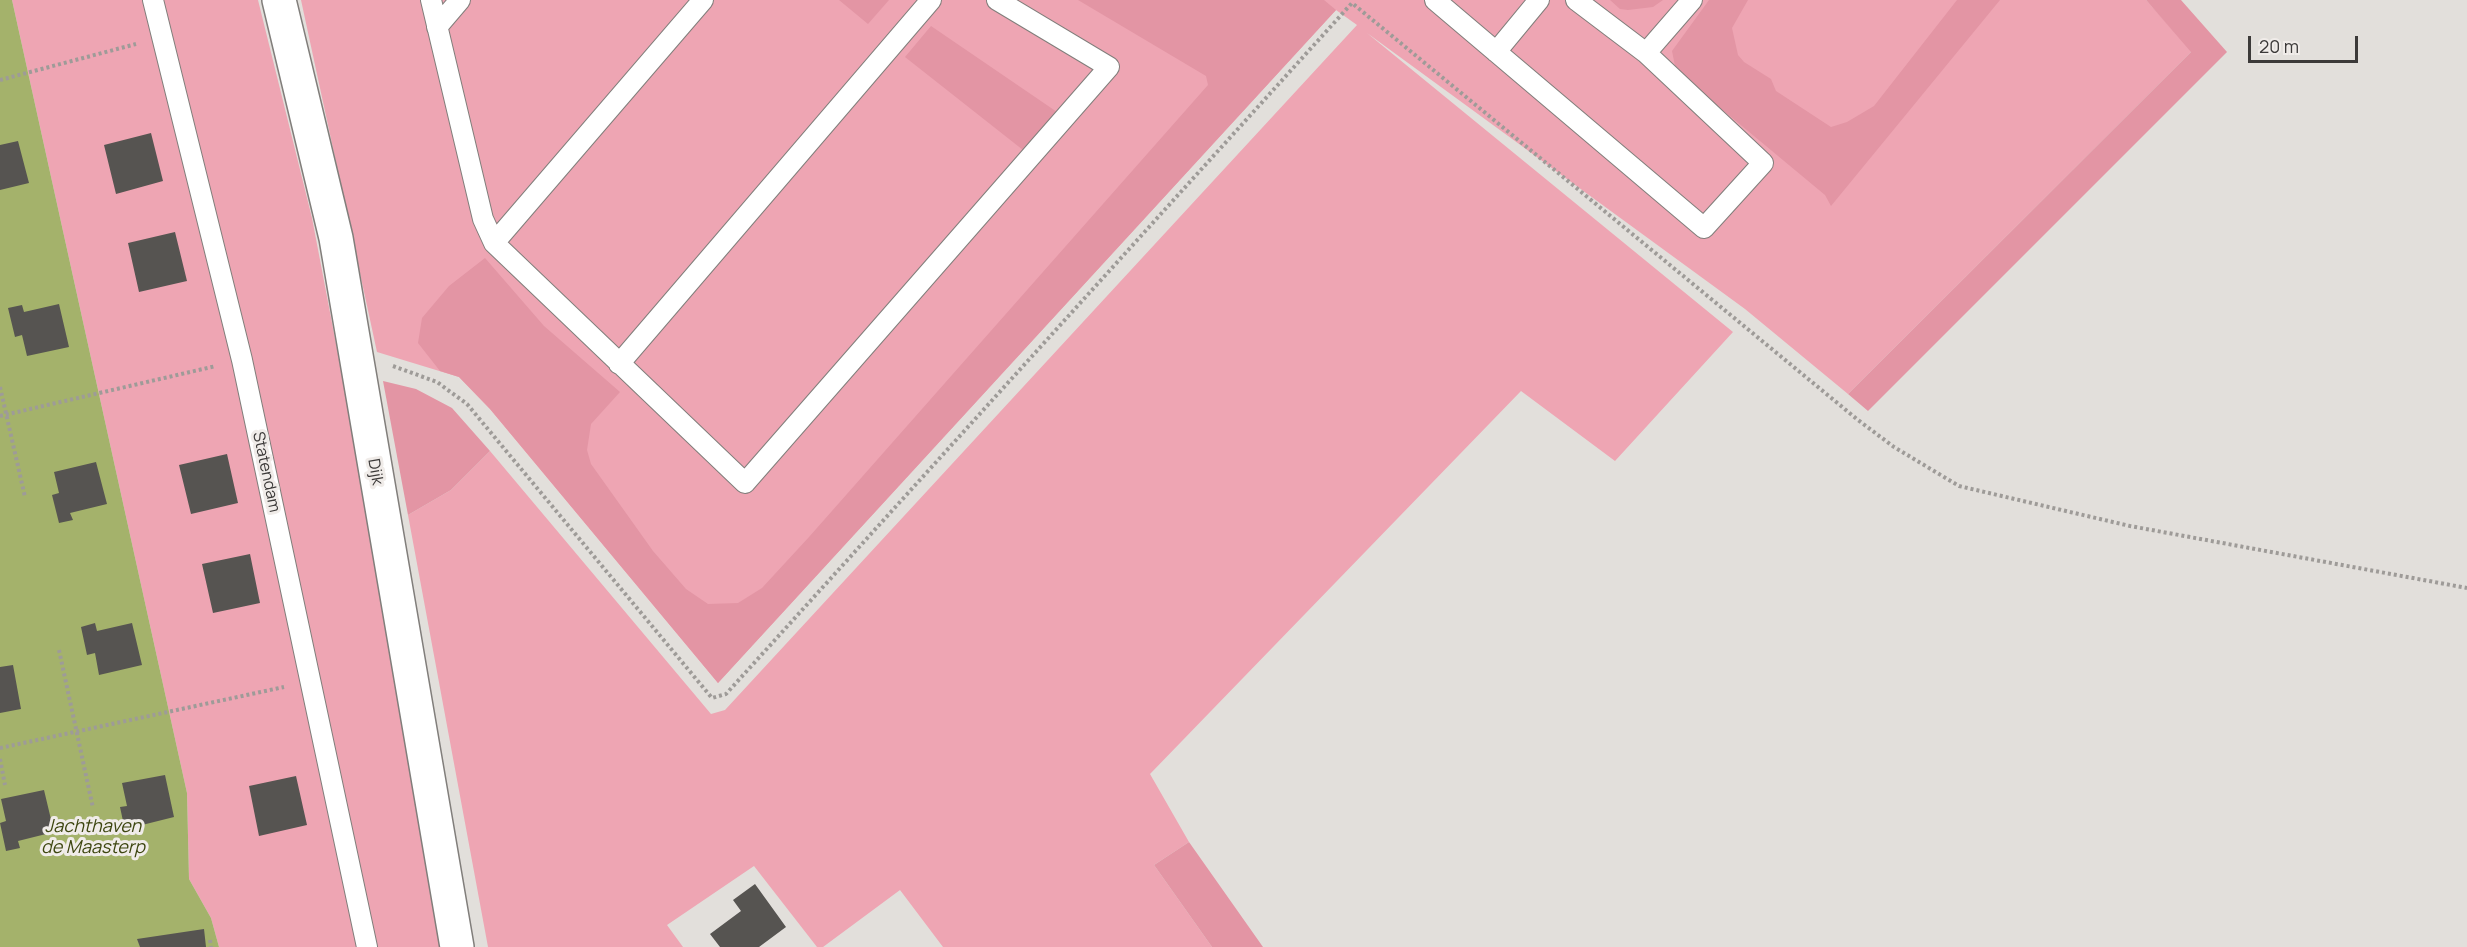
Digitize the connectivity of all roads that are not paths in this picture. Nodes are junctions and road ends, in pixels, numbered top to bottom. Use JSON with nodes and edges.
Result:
{"nodes":[{"id":1,"x":153,"y":0,"type":"edge"},
{"id":2,"x":279,"y":0,"type":"edge"},
{"id":3,"x":430,"y":0,"type":"edge"},
{"id":4,"x":460,"y":0,"type":"edge"},
{"id":5,"x":703,"y":0,"type":"edge"},
{"id":6,"x":931,"y":0,"type":"edge"},
{"id":7,"x":997,"y":0,"type":"edge"},
{"id":8,"x":1435,"y":0,"type":"edge"},
{"id":9,"x":1539,"y":0,"type":"edge"},
{"id":10,"x":1576,"y":0,"type":"edge"},
{"id":11,"x":1692,"y":0,"type":"edge"},
{"id":12,"x":437,"y":27,"type":"junction"},
{"id":13,"x":1496,"y":52,"type":"junction"},
{"id":14,"x":1646,"y":53,"type":"junction"},
{"id":15,"x":494,"y":243,"type":"junction"},
{"id":16,"x":619,"y":364,"type":"junction"},
{"id":17,"x":367,"y":947,"type":"edge"},
{"id":18,"x":457,"y":947,"type":"edge"}],
"edges":[{"from":1,"to":17,"type":"lane","name":"Statendam"},
{"from":2,"to":18,"type":"street","name":"Dijk"},
{"from":3,"to":12,"type":"lane"},
{"from":4,"to":12,"type":"lane"},
{"from":5,"to":15,"type":"lane"},
{"from":6,"to":16,"type":"lane"},
{"from":7,"to":16,"type":"lane"},
{"from":8,"to":13,"type":"lane"},
{"from":9,"to":13,"type":"lane"},
{"from":10,"to":14,"type":"lane"},
{"from":11,"to":14,"type":"lane"},
{"from":12,"to":15,"type":"lane"},
{"from":13,"to":14,"type":"lane"},
{"from":15,"to":16,"type":"lane"}]}
